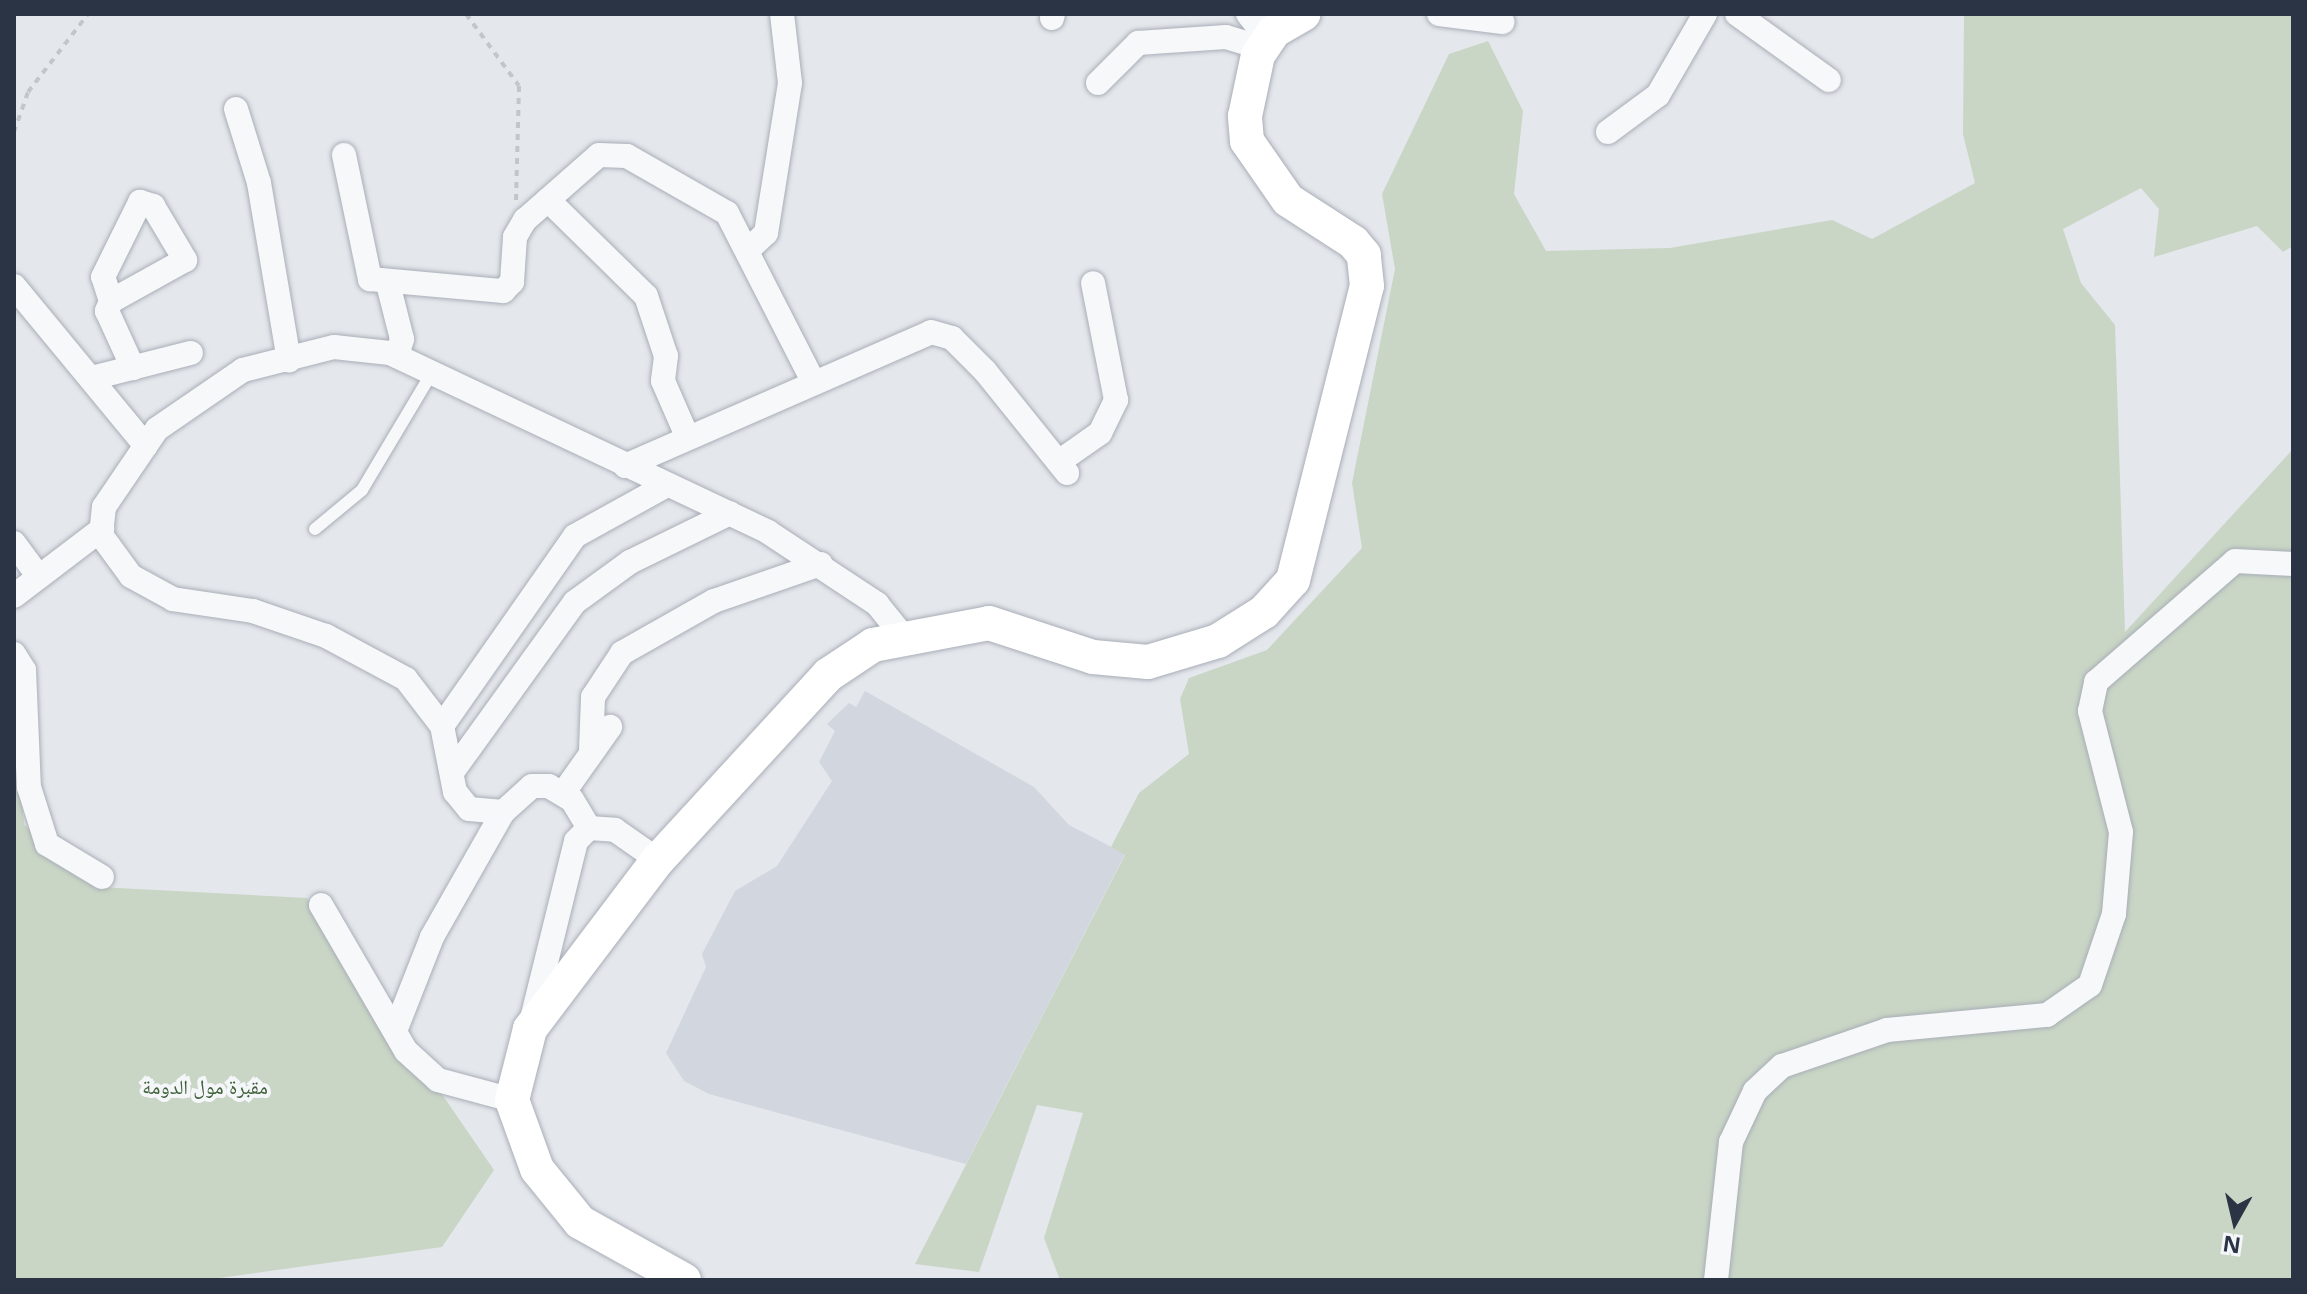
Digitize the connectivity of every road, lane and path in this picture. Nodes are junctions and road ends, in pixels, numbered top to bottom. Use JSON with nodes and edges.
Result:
{"nodes":[{"id":1,"x":88,"y":14,"type":"edge"},
{"id":2,"x":466,"y":14,"type":"edge"},
{"id":3,"x":782,"y":14,"type":"edge"},
{"id":4,"x":1304,"y":14,"type":"edge"},
{"id":5,"x":1439,"y":14,"type":"edge"},
{"id":6,"x":1705,"y":14,"type":"edge"},
{"id":7,"x":1737,"y":14,"type":"edge"},
{"id":8,"x":1502,"y":22,"type":"dead end"},
{"id":9,"x":1259,"y":34,"type":"edge"},
{"id":10,"x":1829,"y":80,"type":"dead end"},
{"id":11,"x":1098,"y":83,"type":"dead end"},
{"id":12,"x":236,"y":109,"type":"dead end"},
{"id":13,"x":14,"y":132,"type":"edge"},
{"id":14,"x":1608,"y":132,"type":"dead end"},
{"id":15,"x":344,"y":155,"type":"dead end"},
{"id":16,"x":548,"y":200,"type":"junction"},
{"id":17,"x":517,"y":231,"type":"junction"},
{"id":18,"x":749,"y":249,"type":"junction"},
{"id":19,"x":1093,"y":283,"type":"dead end"},
{"id":20,"x":388,"y":284,"type":"junction"},
{"id":21,"x":14,"y":286,"type":"edge"},
{"id":22,"x":111,"y":301,"type":"dead end"},
{"id":23,"x":191,"y":353,"type":"dead end"},
{"id":24,"x":397,"y":356,"type":"junction"},
{"id":25,"x":289,"y":360,"type":"junction"},
{"id":26,"x":133,"y":368,"type":"junction"},
{"id":27,"x":433,"y":371,"type":"junction"},
{"id":28,"x":92,"y":378,"type":"junction"},
{"id":29,"x":814,"y":383,"type":"junction"},
{"id":30,"x":687,"y":436,"type":"junction"},
{"id":31,"x":146,"y":446,"type":"junction"},
{"id":32,"x":625,"y":466,"type":"junction"},
{"id":33,"x":667,"y":485,"type":"junction"},
{"id":34,"x":730,"y":513,"type":"junction"},
{"id":35,"x":102,"y":529,"type":"junction"},
{"id":36,"x":315,"y":529,"type":"dead end"},
{"id":37,"x":14,"y":543,"type":"edge"},
{"id":38,"x":821,"y":564,"type":"junction"},
{"id":39,"x":2293,"y":564,"type":"edge"},
{"id":40,"x":39,"y":577,"type":"junction"},
{"id":41,"x":14,"y":596,"type":"edge"},
{"id":42,"x":902,"y":635,"type":"junction"},
{"id":43,"x":14,"y":654,"type":"edge"},
{"id":44,"x":442,"y":726,"type":"junction"},
{"id":45,"x":610,"y":727,"type":"dead end"},
{"id":46,"x":591,"y":750,"type":"junction"},
{"id":47,"x":453,"y":771,"type":"junction"},
{"id":48,"x":564,"y":792,"type":"junction"},
{"id":49,"x":503,"y":812,"type":"junction"},
{"id":50,"x":589,"y":828,"type":"junction"},
{"id":51,"x":658,"y":860,"type":"junction"},
{"id":52,"x":102,"y":877,"type":"dead end"},
{"id":53,"x":321,"y":905,"type":"dead end"},
{"id":54,"x":530,"y":1029,"type":"junction"},
{"id":55,"x":395,"y":1031,"type":"junction"},
{"id":56,"x":512,"y":1100,"type":"junction"},
{"id":57,"x":684,"y":1280,"type":"edge"},
{"id":58,"x":1716,"y":1280,"type":"edge"}],
"edges":[{"from":1,"to":13,"type":"path"},
{"from":2,"to":17,"type":"path"},
{"from":3,"to":18,"type":"street"},
{"from":4,"to":9,"type":"main road"},
{"from":5,"to":8,"type":"street"},
{"from":6,"to":14,"type":"street"},
{"from":7,"to":10,"type":"street"},
{"from":9,"to":11,"type":"street"},
{"from":9,"to":42,"type":"main road"},
{"from":12,"to":25,"type":"street"},
{"from":15,"to":20,"type":"street"},
{"from":16,"to":17,"type":"street"},
{"from":16,"to":18,"type":"street"},
{"from":16,"to":30,"type":"street"},
{"from":17,"to":20,"type":"street"},
{"from":18,"to":29,"type":"street"},
{"from":19,"to":29,"type":"street"},
{"from":20,"to":24,"type":"street"},
{"from":21,"to":28,"type":"street"},
{"from":22,"to":26,"type":"street"},
{"from":23,"to":26,"type":"street"},
{"from":24,"to":25,"type":"street"},
{"from":24,"to":27,"type":"street"},
{"from":25,"to":31,"type":"street"},
{"from":26,"to":28,"type":"street"},
{"from":27,"to":32,"type":"street"},
{"from":27,"to":36,"type":"lane"},
{"from":28,"to":31,"type":"street"},
{"from":29,"to":30,"type":"street"},
{"from":30,"to":32,"type":"street"},
{"from":31,"to":35,"type":"street"},
{"from":32,"to":33,"type":"street"},
{"from":33,"to":34,"type":"street"},
{"from":33,"to":44,"type":"street"},
{"from":34,"to":38,"type":"street"},
{"from":34,"to":47,"type":"street"},
{"from":35,"to":40,"type":"street"},
{"from":35,"to":44,"type":"street"},
{"from":37,"to":40,"type":"street"},
{"from":38,"to":42,"type":"street"},
{"from":38,"to":46,"type":"street"},
{"from":39,"to":58,"type":"street"},
{"from":40,"to":41,"type":"street"},
{"from":42,"to":51,"type":"main road"},
{"from":43,"to":52,"type":"street"},
{"from":44,"to":47,"type":"street"},
{"from":45,"to":46,"type":"street"},
{"from":46,"to":48,"type":"street"},
{"from":47,"to":49,"type":"street"},
{"from":48,"to":49,"type":"street"},
{"from":48,"to":50,"type":"street"},
{"from":49,"to":55,"type":"street"},
{"from":50,"to":51,"type":"street"},
{"from":50,"to":54,"type":"street"},
{"from":51,"to":54,"type":"main road"},
{"from":53,"to":55,"type":"street"},
{"from":54,"to":56,"type":"main road"},
{"from":55,"to":56,"type":"street"},
{"from":56,"to":57,"type":"main road"}]}
